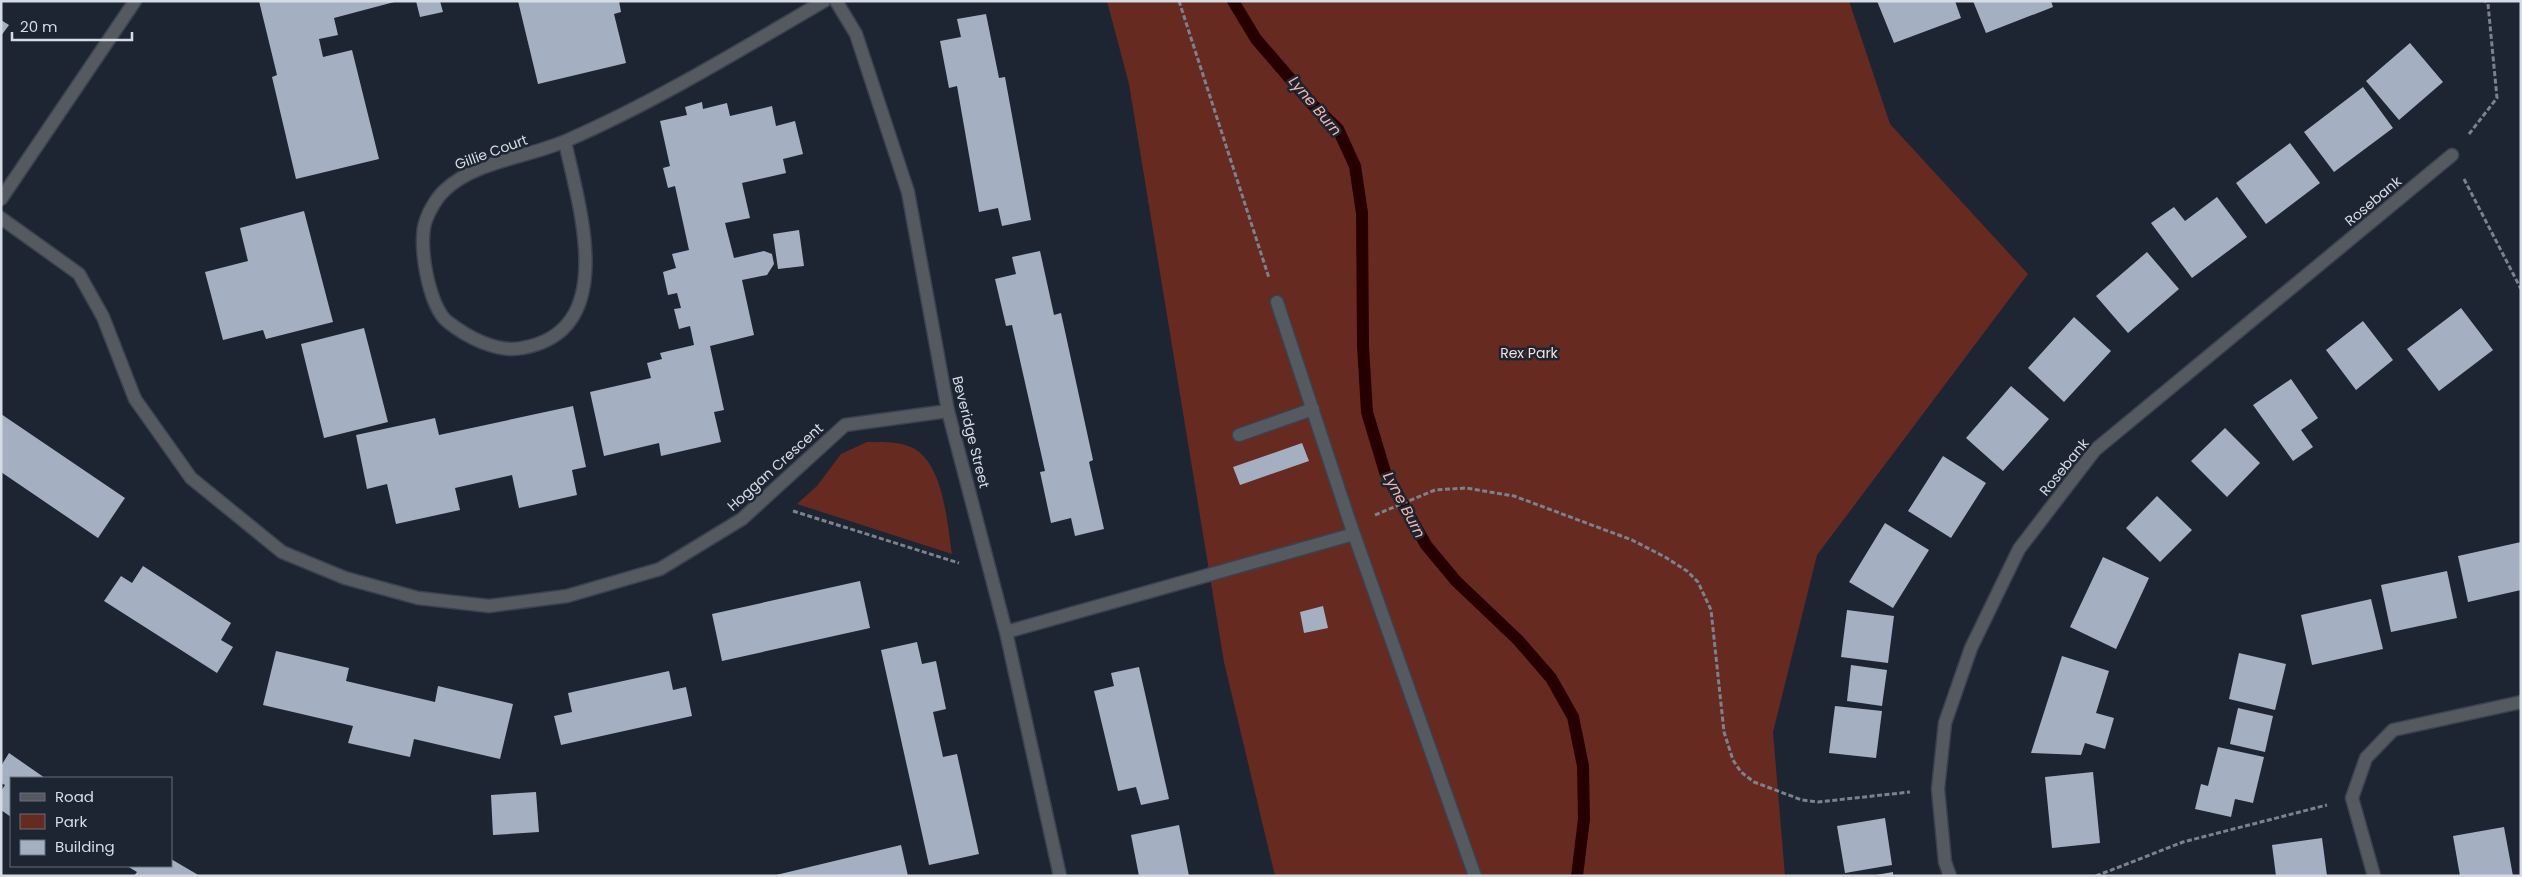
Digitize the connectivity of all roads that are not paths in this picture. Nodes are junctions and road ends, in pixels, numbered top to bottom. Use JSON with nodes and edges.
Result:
{"nodes":[{"id":1,"x":135,"y":1,"type":"edge"},
{"id":2,"x":824,"y":1,"type":"edge"},
{"id":3,"x":836,"y":1,"type":"edge"},
{"id":4,"x":565,"y":142,"type":"junction"},
{"id":5,"x":2452,"y":155,"type":"road end"},
{"id":6,"x":1,"y":199,"type":"edge"},
{"id":7,"x":1,"y":218,"type":"edge"},
{"id":8,"x":1277,"y":302,"type":"road end"},
{"id":9,"x":1313,"y":409,"type":"junction"},
{"id":10,"x":948,"y":410,"type":"junction"},
{"id":11,"x":1239,"y":435,"type":"dead end"},
{"id":12,"x":1354,"y":534,"type":"junction"},
{"id":13,"x":1006,"y":632,"type":"junction"},
{"id":14,"x":2521,"y":702,"type":"edge"},
{"id":15,"x":1060,"y":876,"type":"edge"},
{"id":16,"x":1475,"y":876,"type":"edge"},
{"id":17,"x":1950,"y":876,"type":"edge"},
{"id":18,"x":2374,"y":876,"type":"edge"}],
"edges":[{"from":1,"to":6,"type":"street"},
{"from":2,"to":4,"type":"street","name":"Gillie Court"},
{"from":3,"to":10,"type":"street","name":"Beveridge Street"},
{"from":4,"to":4,"type":"street","name":"Gillie Court"},
{"from":5,"to":17,"type":"street","name":"Rosebank"},
{"from":7,"to":10,"type":"street","name":"Hoggan Crescent"},
{"from":8,"to":9,"type":"street"},
{"from":9,"to":11,"type":"street"},
{"from":9,"to":12,"type":"street"},
{"from":10,"to":13,"type":"street","name":"Beveridge Street"},
{"from":12,"to":13,"type":"street"},
{"from":12,"to":16,"type":"street"},
{"from":13,"to":15,"type":"street","name":"Beveridge Street"},
{"from":14,"to":18,"type":"street"}]}
